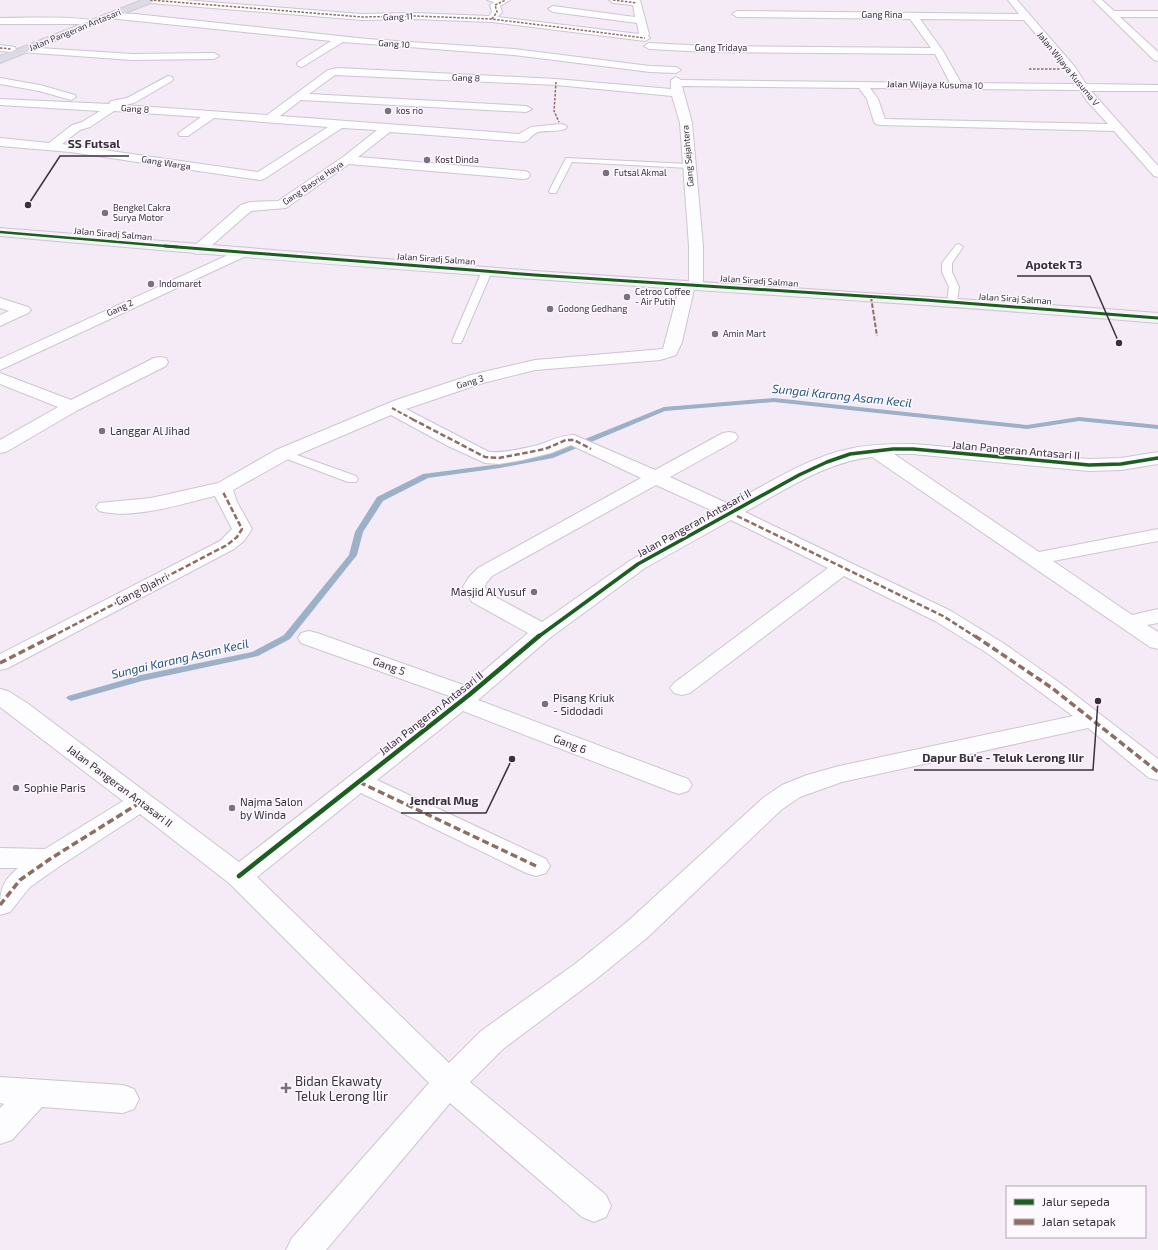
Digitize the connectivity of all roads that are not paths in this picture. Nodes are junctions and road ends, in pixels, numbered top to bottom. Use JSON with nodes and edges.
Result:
{"nodes":[{"id":1,"x":134,"y":0,"type":"edge"},
{"id":2,"x":150,"y":0,"type":"edge"},
{"id":3,"x":490,"y":0,"type":"edge"},
{"id":4,"x":613,"y":0,"type":"edge"},
{"id":5,"x":1012,"y":0,"type":"edge"},
{"id":6,"x":1096,"y":0,"type":"edge"},
{"id":7,"x":504,"y":1,"type":"edge"},
{"id":8,"x":636,"y":1,"type":"edge"},
{"id":9,"x":552,"y":9,"type":"dead end"},
{"id":10,"x":736,"y":14,"type":"dead end"},
{"id":11,"x":1112,"y":14,"type":"junction"},
{"id":12,"x":1158,"y":14,"type":"edge"},
{"id":13,"x":111,"y":16,"type":"junction"},
{"id":14,"x":913,"y":16,"type":"junction"},
{"id":15,"x":1026,"y":18,"type":"junction"},
{"id":16,"x":492,"y":19,"type":"junction"},
{"id":17,"x":0,"y":21,"type":"edge"},
{"id":18,"x":77,"y":21,"type":"junction"},
{"id":19,"x":641,"y":21,"type":"junction"},
{"id":20,"x":94,"y":23,"type":"junction"},
{"id":21,"x":1135,"y":37,"type":"junction"},
{"id":22,"x":1150,"y":37,"type":"dead end"},
{"id":23,"x":341,"y":39,"type":"junction"},
{"id":24,"x":647,"y":42,"type":"junction"},
{"id":25,"x":0,"y":48,"type":"edge"},
{"id":26,"x":11,"y":49,"type":"junction"},
{"id":27,"x":24,"y":50,"type":"junction"},
{"id":28,"x":938,"y":50,"type":"junction"},
{"id":29,"x":0,"y":53,"type":"edge"},
{"id":30,"x":214,"y":56,"type":"dead end"},
{"id":31,"x":1158,"y":58,"type":"edge"},
{"id":32,"x":0,"y":60,"type":"edge"},
{"id":33,"x":302,"y":64,"type":"dead end"},
{"id":34,"x":676,"y":70,"type":"junction"},
{"id":35,"x":168,"y":79,"type":"dead end"},
{"id":36,"x":0,"y":81,"type":"edge"},
{"id":37,"x":712,"y":83,"type":"joint"},
{"id":38,"x":861,"y":84,"type":"junction"},
{"id":39,"x":957,"y":86,"type":"junction"},
{"id":40,"x":1082,"y":87,"type":"junction"},
{"id":41,"x":677,"y":88,"type":"junction"},
{"id":42,"x":1158,"y":88,"type":"edge"},
{"id":43,"x":300,"y":97,"type":"junction"},
{"id":44,"x":0,"y":102,"type":"edge"},
{"id":45,"x":112,"y":108,"type":"junction"},
{"id":46,"x":526,"y":109,"type":"dead end"},
{"id":47,"x":212,"y":114,"type":"junction"},
{"id":48,"x":270,"y":119,"type":"junction"},
{"id":49,"x":338,"y":125,"type":"junction"},
{"id":50,"x":561,"y":127,"type":"dead end"},
{"id":51,"x":1118,"y":128,"type":"junction"},
{"id":52,"x":386,"y":129,"type":"junction"},
{"id":53,"x":184,"y":134,"type":"dead end"},
{"id":54,"x":0,"y":142,"type":"edge"},
{"id":55,"x":51,"y":147,"type":"junction"},
{"id":56,"x":347,"y":160,"type":"junction"},
{"id":57,"x":281,"y":164,"type":"junction"},
{"id":58,"x":689,"y":166,"type":"junction"},
{"id":59,"x":295,"y":167,"type":"dead end"},
{"id":60,"x":311,"y":169,"type":"dead end"},
{"id":61,"x":330,"y":171,"type":"junction"},
{"id":62,"x":1158,"y":173,"type":"edge"},
{"id":63,"x":524,"y":175,"type":"dead end"},
{"id":64,"x":553,"y":191,"type":"dead end"},
{"id":65,"x":0,"y":232,"type":"edge"},
{"id":66,"x":959,"y":247,"type":"dead end"},
{"id":67,"x":198,"y":250,"type":"junction"},
{"id":68,"x":241,"y":253,"type":"junction"},
{"id":69,"x":487,"y":271,"type":"junction"},
{"id":70,"x":691,"y":285,"type":"junction"},
{"id":71,"x":871,"y":297,"type":"joint"},
{"id":72,"x":952,"y":302,"type":"junction"},
{"id":73,"x":0,"y":303,"type":"edge"},
{"id":74,"x":1158,"y":318,"type":"edge"},
{"id":75,"x":0,"y":321,"type":"edge"},
{"id":76,"x":457,"y":342,"type":"dead end"},
{"id":77,"x":160,"y":362,"type":"dead end"},
{"id":78,"x":0,"y":365,"type":"edge"},
{"id":79,"x":0,"y":378,"type":"edge"},
{"id":80,"x":72,"y":406,"type":"junction"},
{"id":81,"x":392,"y":408,"type":"junction"},
{"id":82,"x":729,"y":437,"type":"dead end"},
{"id":83,"x":0,"y":448,"type":"edge"},
{"id":84,"x":876,"y":451,"type":"junction"},
{"id":85,"x":283,"y":454,"type":"junction"},
{"id":86,"x":1158,"y":458,"type":"edge"},
{"id":87,"x":654,"y":478,"type":"junction"},
{"id":88,"x":352,"y":479,"type":"dead end"},
{"id":89,"x":224,"y":490,"type":"junction"},
{"id":90,"x":106,"y":507,"type":"dead end"},
{"id":91,"x":730,"y":512,"type":"junction"},
{"id":92,"x":1158,"y":535,"type":"edge"},
{"id":93,"x":1034,"y":559,"type":"junction"},
{"id":94,"x":842,"y":566,"type":"junction"},
{"id":95,"x":1158,"y":616,"type":"edge"},
{"id":96,"x":1128,"y":622,"type":"junction"},
{"id":97,"x":543,"y":632,"type":"junction"},
{"id":98,"x":309,"y":638,"type":"dead end"},
{"id":99,"x":1158,"y":642,"type":"edge"},
{"id":100,"x":0,"y":663,"type":"edge"},
{"id":101,"x":682,"y":688,"type":"dead end"},
{"id":102,"x":465,"y":699,"type":"junction"},
{"id":103,"x":10,"y":702,"type":"edge"},
{"id":104,"x":1093,"y":719,"type":"junction"},
{"id":105,"x":1158,"y":772,"type":"edge"},
{"id":106,"x":359,"y":782,"type":"junction"},
{"id":107,"x":679,"y":785,"type":"dead end"},
{"id":108,"x":141,"y":802,"type":"junction"},
{"id":109,"x":0,"y":858,"type":"edge"},
{"id":110,"x":50,"y":859,"type":"junction"},
{"id":111,"x":536,"y":866,"type":"dead end"},
{"id":112,"x":239,"y":876,"type":"junction"},
{"id":113,"x":0,"y":905,"type":"edge"},
{"id":114,"x":448,"y":1082,"type":"junction"},
{"id":115,"x":0,"y":1090,"type":"edge"},
{"id":116,"x":34,"y":1093,"type":"junction"},
{"id":117,"x":123,"y":1099,"type":"dead end"},
{"id":118,"x":0,"y":1130,"type":"edge"},
{"id":119,"x":594,"y":1206,"type":"dead end"},
{"id":120,"x":304,"y":1250,"type":"edge"}],
"edges":[{"from":1,"to":18,"type":"highway","name":"Jalan Pangeran Antasari"},
{"from":2,"to":13,"type":"highway","name":"Jalan Pangeran Antasari"},
{"from":2,"to":16,"type":"street","name":"Gang 11"},
{"from":3,"to":7,"type":"lane"},
{"from":4,"to":8,"type":"street"},
{"from":5,"to":15,"type":"street","name":"Jalan Wijaya Kusuma V"},
{"from":6,"to":11,"type":"street"},
{"from":7,"to":16,"type":"street"},
{"from":8,"to":19,"type":"street"},
{"from":9,"to":19,"type":"street"},
{"from":10,"to":14,"type":"street","name":"Gang Rina"},
{"from":11,"to":12,"type":"street"},
{"from":11,"to":21,"type":"street"},
{"from":13,"to":20,"type":"highway","name":"Jalan Pangeran Antasari"},
{"from":13,"to":23,"type":"street","name":"Gang 10"},
{"from":14,"to":15,"type":"street","name":"Gang Rina"},
{"from":14,"to":28,"type":"street"},
{"from":15,"to":40,"type":"street","name":"Jalan Wijaya Kusuma V"},
{"from":16,"to":24,"type":"street","name":"Gang 11"},
{"from":17,"to":18,"type":"street"},
{"from":18,"to":20,"type":"street"},
{"from":18,"to":26,"type":"highway","name":"Jalan Pangeran Antasari"},
{"from":19,"to":24,"type":"street"},
{"from":20,"to":27,"type":"highway","name":"Jalan Pangeran Antasari"},
{"from":21,"to":22,"type":"street"},
{"from":21,"to":31,"type":"street"},
{"from":23,"to":33,"type":"street"},
{"from":23,"to":34,"type":"street","name":"Gang 10"},
{"from":24,"to":28,"type":"street","name":"Gang Tridaya"},
{"from":24,"to":34,"type":"street","name":"Gang Sejahtera"},
{"from":25,"to":26,"type":"street"},
{"from":26,"to":29,"type":"highway","name":"Jalan Pangeran Antasari"},
{"from":27,"to":30,"type":"street"},
{"from":27,"to":32,"type":"highway","name":"Jalan Pangeran Antasari"},
{"from":28,"to":39,"type":"street"},
{"from":34,"to":41,"type":"street","name":"Gang Sejahtera"},
{"from":35,"to":36,"type":"street"},
{"from":37,"to":38,"type":"street","name":"Jalan Wijaya Kusuma 10"},
{"from":37,"to":41,"type":"street","name":"Gang 8"},
{"from":38,"to":39,"type":"street","name":"Jalan Wijaya Kusuma 10"},
{"from":38,"to":51,"type":"street"},
{"from":39,"to":40,"type":"street","name":"Jalan Wijaya Kusuma 10"},
{"from":40,"to":42,"type":"street","name":"Jalan Wijaya Kusuma 10"},
{"from":40,"to":51,"type":"street","name":"Jalan Wijaya Kusuma V"},
{"from":41,"to":43,"type":"street","name":"Gang 8"},
{"from":41,"to":58,"type":"street","name":"Gang Sejahtera"},
{"from":43,"to":46,"type":"street"},
{"from":43,"to":48,"type":"street","name":"Gang 8"},
{"from":44,"to":45,"type":"street","name":"Gang 8"},
{"from":45,"to":47,"type":"street","name":"Gang 8"},
{"from":45,"to":55,"type":"street"},
{"from":47,"to":48,"type":"street","name":"Gang 8"},
{"from":47,"to":53,"type":"street"},
{"from":48,"to":49,"type":"street","name":"Gang 8"},
{"from":49,"to":52,"type":"street","name":"Gang 8"},
{"from":49,"to":57,"type":"street","name":"Gang Warga"},
{"from":50,"to":52,"type":"street","name":"Gang 8"},
{"from":51,"to":62,"type":"street","name":"Jalan Wijaya Kusuma V"},
{"from":52,"to":56,"type":"street","name":"Gang Basrie Haya"},
{"from":54,"to":55,"type":"street","name":"Gang Warga"},
{"from":55,"to":57,"type":"street","name":"Gang Warga"},
{"from":56,"to":61,"type":"street","name":"Gang Basrie Haya"},
{"from":56,"to":63,"type":"street"},
{"from":57,"to":59,"type":"street"},
{"from":58,"to":64,"type":"lane"},
{"from":58,"to":70,"type":"street","name":"Gang Sejahtera"},
{"from":60,"to":61,"type":"street"},
{"from":61,"to":67,"type":"street","name":"Gang Basrie Haya"},
{"from":65,"to":67,"type":"street","name":"Jalan Siradj Salman"},
{"from":66,"to":72,"type":"lane"},
{"from":67,"to":68,"type":"street","name":"Jalan Siradj Salman"},
{"from":68,"to":69,"type":"street","name":"Jalan Siradj Salman"},
{"from":68,"to":78,"type":"street","name":"Gang 2"},
{"from":69,"to":70,"type":"street","name":"Jalan Siradj Salman"},
{"from":69,"to":76,"type":"lane"},
{"from":70,"to":71,"type":"street","name":"Jalan Siradj Salman"},
{"from":70,"to":81,"type":"street","name":"Gang 3"},
{"from":71,"to":72,"type":"street","name":"Jalan Siraj Salman"},
{"from":72,"to":74,"type":"street","name":"Jalan Siraj Salman"},
{"from":73,"to":75,"type":"street"},
{"from":77,"to":80,"type":"street"},
{"from":79,"to":80,"type":"street"},
{"from":80,"to":83,"type":"street"},
{"from":81,"to":85,"type":"street","name":"Gang 3"},
{"from":81,"to":87,"type":"street"},
{"from":82,"to":87,"type":"street"},
{"from":84,"to":86,"type":"street","name":"Jalan Pangeran Antasari II"},
{"from":84,"to":91,"type":"street","name":"Jalan Pangeran Antasari II"},
{"from":84,"to":93,"type":"street"},
{"from":85,"to":88,"type":"lane"},
{"from":85,"to":89,"type":"street","name":"Gang 3"},
{"from":87,"to":91,"type":"street"},
{"from":87,"to":97,"type":"street"},
{"from":89,"to":90,"type":"street","name":"Gang 3"},
{"from":89,"to":100,"type":"street","name":"Gang Djahri"},
{"from":91,"to":94,"type":"street"},
{"from":91,"to":97,"type":"street","name":"Jalan Pangeran Antasari II"},
{"from":92,"to":93,"type":"street"},
{"from":93,"to":96,"type":"street"},
{"from":94,"to":101,"type":"street"},
{"from":94,"to":104,"type":"street"},
{"from":95,"to":96,"type":"street"},
{"from":96,"to":99,"type":"street"},
{"from":97,"to":102,"type":"street","name":"Jalan Pangeran Antasari II"},
{"from":98,"to":102,"type":"street","name":"Gang 5"},
{"from":102,"to":106,"type":"street","name":"Jalan Pangeran Antasari II"},
{"from":102,"to":107,"type":"street","name":"Gang 6"},
{"from":103,"to":108,"type":"street","name":"Jalan Pangeran Antasari II"},
{"from":104,"to":105,"type":"street"},
{"from":104,"to":114,"type":"street"},
{"from":106,"to":111,"type":"street"},
{"from":106,"to":112,"type":"street","name":"Jalan Pangeran Antasari II"},
{"from":108,"to":110,"type":"street"},
{"from":108,"to":112,"type":"street","name":"Jalan Pangeran Antasari II"},
{"from":109,"to":110,"type":"street"},
{"from":110,"to":113,"type":"street"},
{"from":112,"to":114,"type":"street","name":"Jalan Pangeran Antasari II"},
{"from":114,"to":119,"type":"street","name":"Jalan Pangeran Antasari II"},
{"from":114,"to":120,"type":"street"},
{"from":115,"to":116,"type":"street"},
{"from":116,"to":117,"type":"street"},
{"from":116,"to":118,"type":"street"}]}
